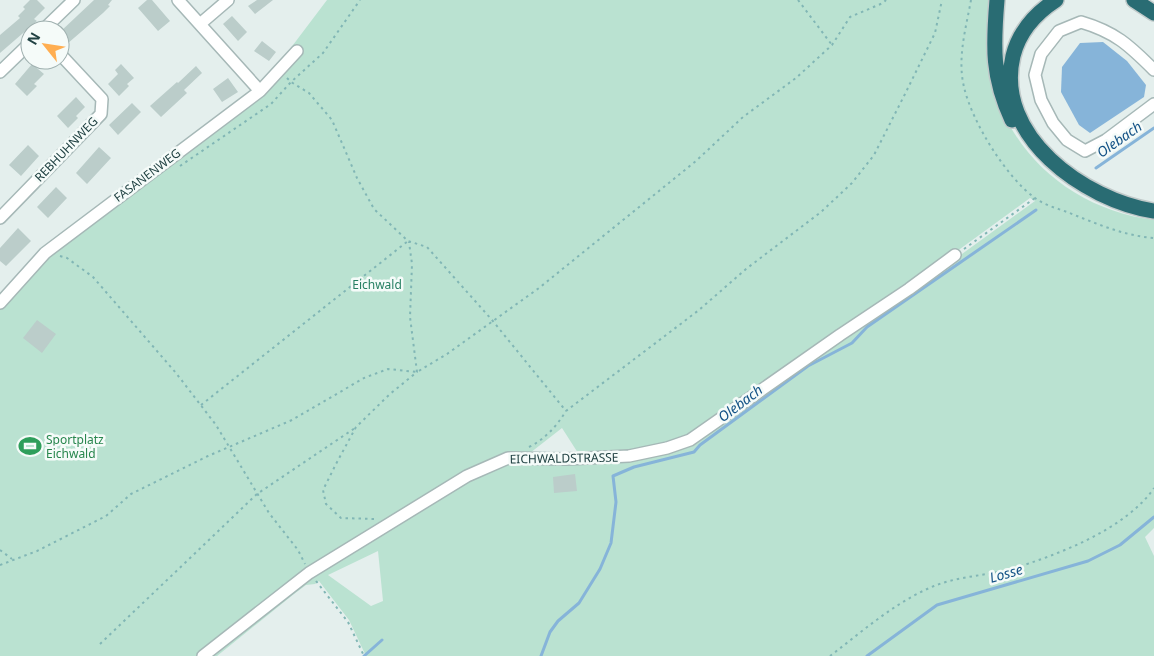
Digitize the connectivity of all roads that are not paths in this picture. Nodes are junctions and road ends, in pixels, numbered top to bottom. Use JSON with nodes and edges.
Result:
{"nodes":[{"id":1,"x":74,"y":0,"type":"edge"},
{"id":2,"x":178,"y":0,"type":"edge"},
{"id":3,"x":228,"y":0,"type":"edge"},
{"id":4,"x":996,"y":0,"type":"edge"},
{"id":5,"x":1056,"y":0,"type":"edge"},
{"id":6,"x":1134,"y":0,"type":"edge"},
{"id":7,"x":1154,"y":13,"type":"edge"},
{"id":8,"x":53,"y":20,"type":"edge"},
{"id":9,"x":200,"y":24,"type":"junction"},
{"id":10,"x":297,"y":51,"type":"dead end"},
{"id":11,"x":20,"y":53,"type":"edge"},
{"id":12,"x":70,"y":65,"type":"edge"},
{"id":13,"x":1154,"y":70,"type":"edge"},
{"id":14,"x":0,"y":72,"type":"edge"},
{"id":15,"x":260,"y":91,"type":"junction"},
{"id":16,"x":1154,"y":104,"type":"edge"},
{"id":17,"x":1154,"y":210,"type":"edge"},
{"id":18,"x":0,"y":218,"type":"edge"},
{"id":19,"x":1154,"y":218,"type":"edge"},
{"id":20,"x":955,"y":255,"type":"road end"},
{"id":21,"x":0,"y":303,"type":"edge"},
{"id":22,"x":203,"y":656,"type":"edge"}],
"edges":[{"from":1,"to":8,"type":"street"},
{"from":2,"to":9,"type":"street"},
{"from":3,"to":9,"type":"street"},
{"from":4,"to":19,"type":"highway"},
{"from":5,"to":17,"type":"highway"},
{"from":6,"to":7,"type":"highway"},
{"from":9,"to":15,"type":"street"},
{"from":10,"to":15,"type":"street","name":"FASANENWEG"},
{"from":11,"to":14,"type":"street"},
{"from":12,"to":18,"type":"street","name":"REBHUHNWEG"},
{"from":13,"to":16,"type":"street"},
{"from":15,"to":21,"type":"street","name":"FASANENWEG"},
{"from":20,"to":22,"type":"street","name":"EICHWALDSTRASSE"}]}
